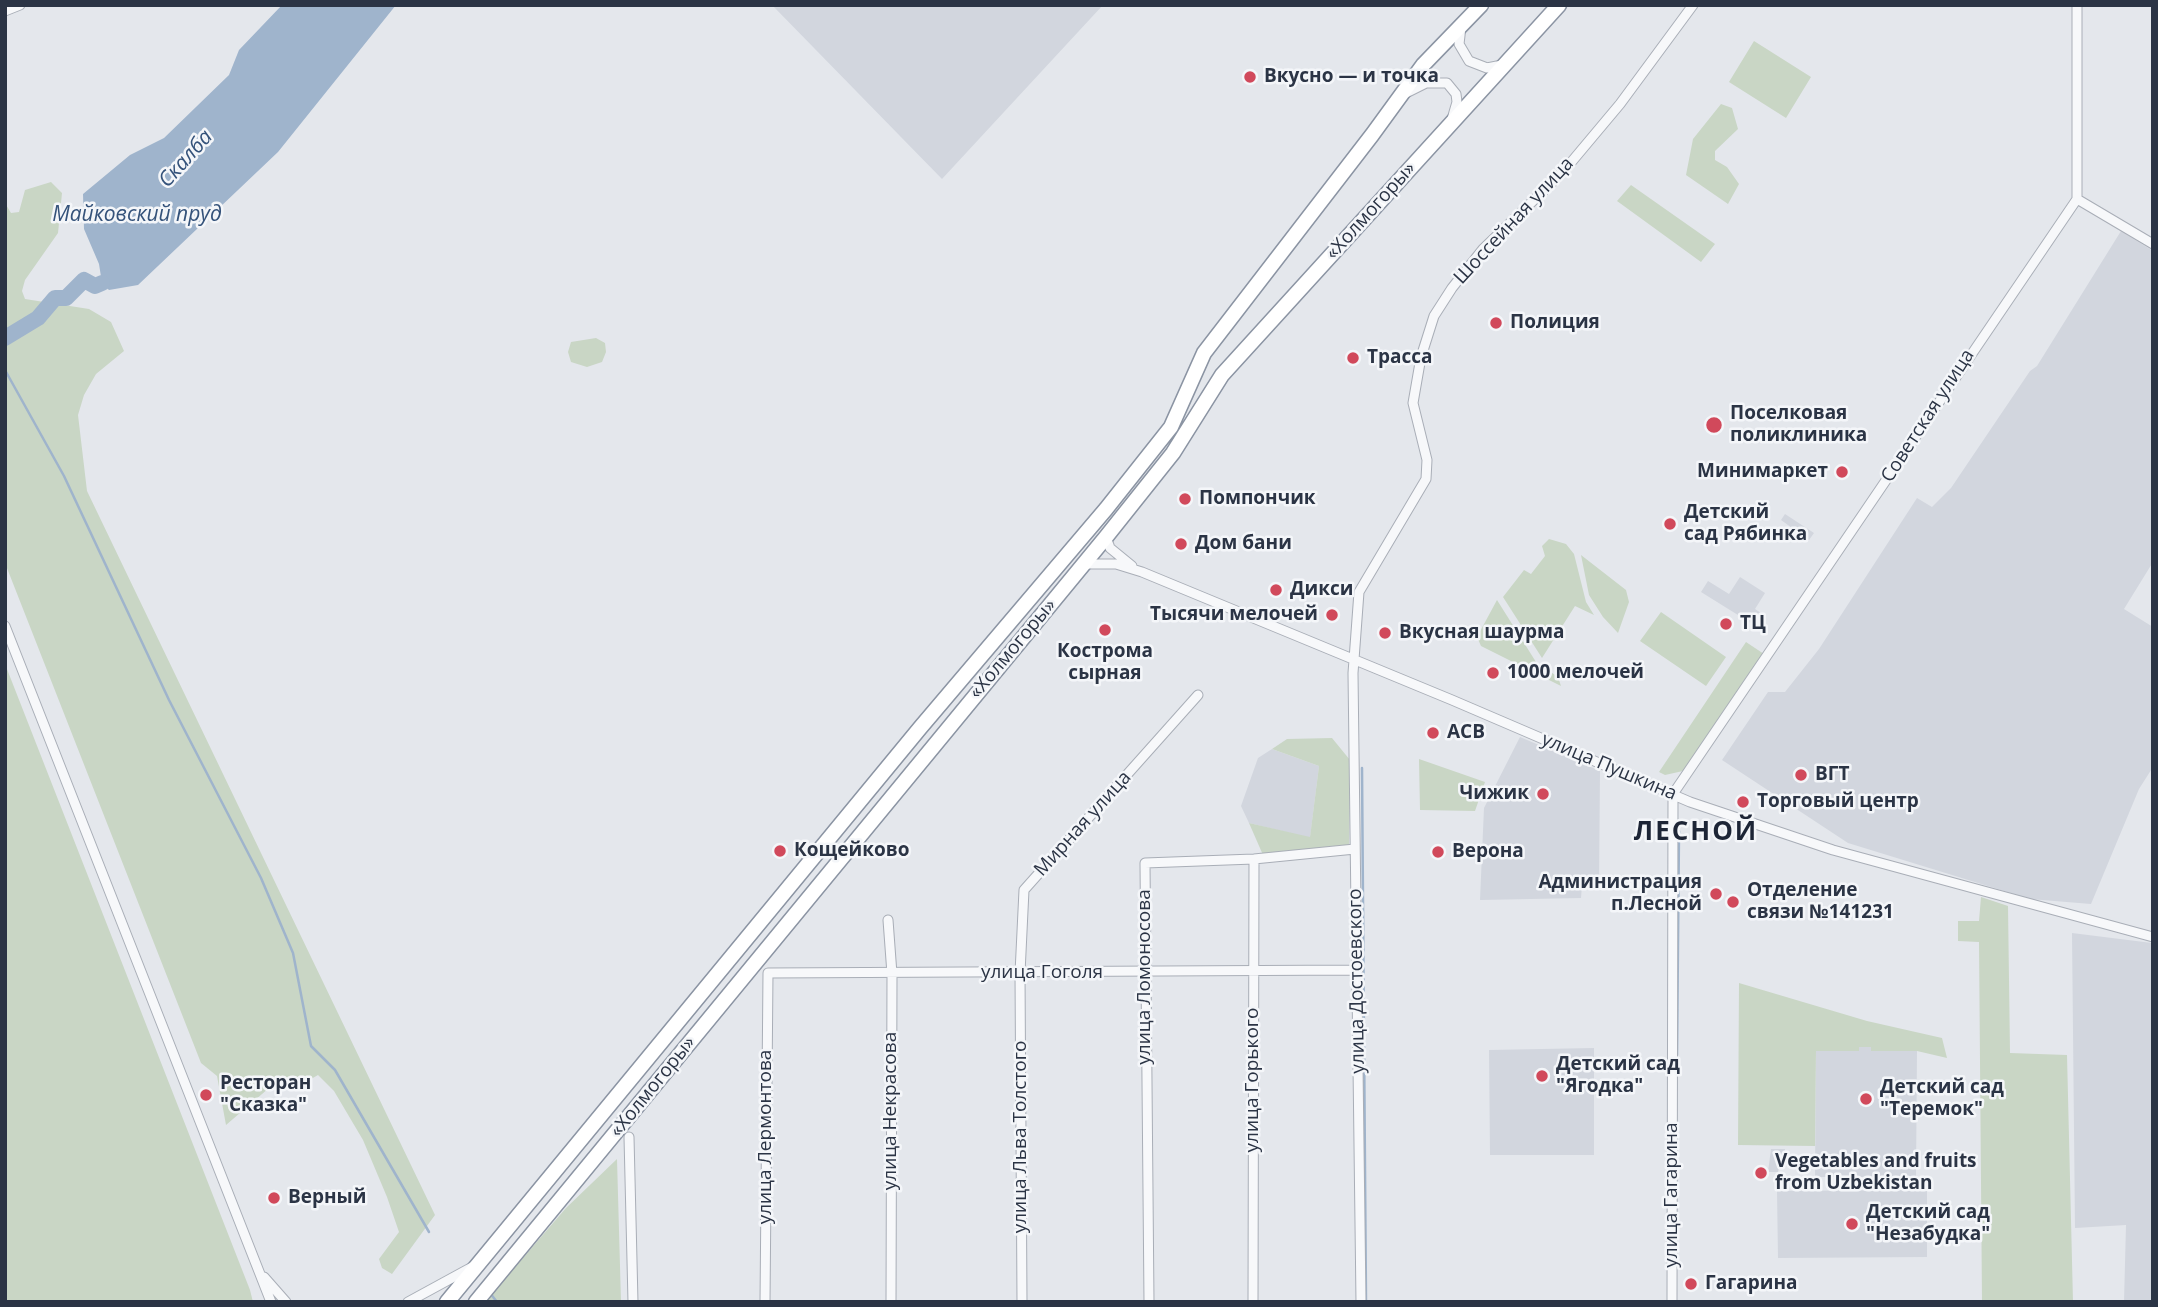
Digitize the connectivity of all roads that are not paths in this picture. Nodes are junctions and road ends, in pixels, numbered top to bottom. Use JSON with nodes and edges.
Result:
{"nodes":[{"id":1,"x":20,"y":5,"type":"edge"},
{"id":2,"x":1481,"y":5,"type":"edge"},
{"id":3,"x":1559,"y":5,"type":"edge"},
{"id":4,"x":1693,"y":5,"type":"edge"},
{"id":5,"x":2077,"y":5,"type":"edge"},
{"id":6,"x":5,"y":11,"type":"edge"},
{"id":7,"x":1466,"y":19,"type":"junction"},
{"id":8,"x":1510,"y":58,"type":"junction"},
{"id":9,"x":1401,"y":96,"type":"junction"},
{"id":10,"x":1446,"y":130,"type":"junction"},
{"id":11,"x":2077,"y":199,"type":"junction"},
{"id":12,"x":2153,"y":244,"type":"edge"},
{"id":13,"x":1106,"y":537,"type":"junction"},
{"id":14,"x":1083,"y":565,"type":"junction"},
{"id":15,"x":1142,"y":572,"type":"junction"},
{"id":16,"x":5,"y":626,"type":"edge"},
{"id":17,"x":1354,"y":659,"type":"junction"},
{"id":18,"x":1198,"y":695,"type":"dead end"},
{"id":19,"x":1673,"y":794,"type":"junction"},
{"id":20,"x":1355,"y":849,"type":"junction"},
{"id":21,"x":1254,"y":859,"type":"junction"},
{"id":22,"x":888,"y":920,"type":"dead end"},
{"id":23,"x":2153,"y":937,"type":"edge"},
{"id":24,"x":1358,"y":970,"type":"junction"},
{"id":25,"x":1144,"y":972,"type":"junction"},
{"id":26,"x":1253,"y":972,"type":"junction"},
{"id":27,"x":768,"y":973,"type":"joint"},
{"id":28,"x":1020,"y":973,"type":"junction"},
{"id":29,"x":891,"y":974,"type":"junction"},
{"id":30,"x":629,"y":1137,"type":"dead end"},
{"id":31,"x":478,"y":1263,"type":"junction"},
{"id":32,"x":258,"y":1270,"type":"junction"},
{"id":33,"x":271,"y":1302,"type":"edge"},
{"id":34,"x":286,"y":1302,"type":"edge"},
{"id":35,"x":408,"y":1302,"type":"edge"},
{"id":36,"x":447,"y":1302,"type":"edge"},
{"id":37,"x":475,"y":1302,"type":"edge"},
{"id":38,"x":633,"y":1302,"type":"edge"},
{"id":39,"x":765,"y":1302,"type":"edge"},
{"id":40,"x":891,"y":1302,"type":"edge"},
{"id":41,"x":1022,"y":1302,"type":"edge"},
{"id":42,"x":1149,"y":1302,"type":"edge"},
{"id":43,"x":1253,"y":1302,"type":"edge"},
{"id":44,"x":1361,"y":1302,"type":"edge"},
{"id":45,"x":1672,"y":1302,"type":"edge"}],
"edges":[{"from":1,"to":6,"type":"street"},
{"from":2,"to":7,"type":"highway","name":"«Холмогоры»"},
{"from":3,"to":8,"type":"highway","name":"«Холмогоры»"},
{"from":4,"to":17,"type":"street","name":"Шоссейная улица"},
{"from":5,"to":11,"type":"street"},
{"from":7,"to":8,"type":"street"},
{"from":7,"to":9,"type":"highway","name":"«Холмогоры»"},
{"from":8,"to":10,"type":"highway","name":"«Холмогоры»"},
{"from":9,"to":10,"type":"street"},
{"from":9,"to":31,"type":"highway","name":"«Холмогоры»"},
{"from":10,"to":13,"type":"highway","name":"«Холмогоры»"},
{"from":11,"to":12,"type":"street"},
{"from":11,"to":19,"type":"street","name":"Советская улица"},
{"from":13,"to":14,"type":"highway","name":"«Холмогоры»"},
{"from":13,"to":15,"type":"street"},
{"from":14,"to":15,"type":"street"},
{"from":14,"to":37,"type":"highway","name":"«Холмогоры»"},
{"from":15,"to":17,"type":"street","name":"улица Пушкина"},
{"from":16,"to":32,"type":"street"},
{"from":17,"to":19,"type":"street","name":"улица Пушкина"},
{"from":17,"to":20,"type":"street","name":"улица Достоевского"},
{"from":18,"to":28,"type":"street","name":"Мирная улица"},
{"from":19,"to":23,"type":"street","name":"улица Пушкина"},
{"from":19,"to":45,"type":"street","name":"улица Гагарина"},
{"from":20,"to":21,"type":"street","name":"улица Ломоносова"},
{"from":20,"to":24,"type":"street","name":"улица Достоевского"},
{"from":21,"to":25,"type":"street","name":"улица Ломоносова"},
{"from":21,"to":26,"type":"street","name":"улица Горького"},
{"from":22,"to":29,"type":"street","name":"улица Некрасова"},
{"from":24,"to":26,"type":"street","name":"улица Гоголя"},
{"from":24,"to":44,"type":"street","name":"улица Достоевского"},
{"from":25,"to":26,"type":"street","name":"улица Гоголя"},
{"from":25,"to":28,"type":"street","name":"улица Гоголя"},
{"from":25,"to":42,"type":"street","name":"улица Ломоносова"},
{"from":26,"to":43,"type":"street","name":"улица Горького"},
{"from":27,"to":29,"type":"street","name":"улица Гоголя"},
{"from":27,"to":39,"type":"street","name":"улица Лермонтова"},
{"from":28,"to":29,"type":"street","name":"улица Гоголя"},
{"from":28,"to":41,"type":"street","name":"улица Льва Толстого"},
{"from":29,"to":40,"type":"street","name":"улица Некрасова"},
{"from":30,"to":38,"type":"street"},
{"from":31,"to":35,"type":"street"},
{"from":31,"to":36,"type":"highway","name":"«Холмогоры»"},
{"from":32,"to":33,"type":"street"},
{"from":32,"to":34,"type":"street"}]}
